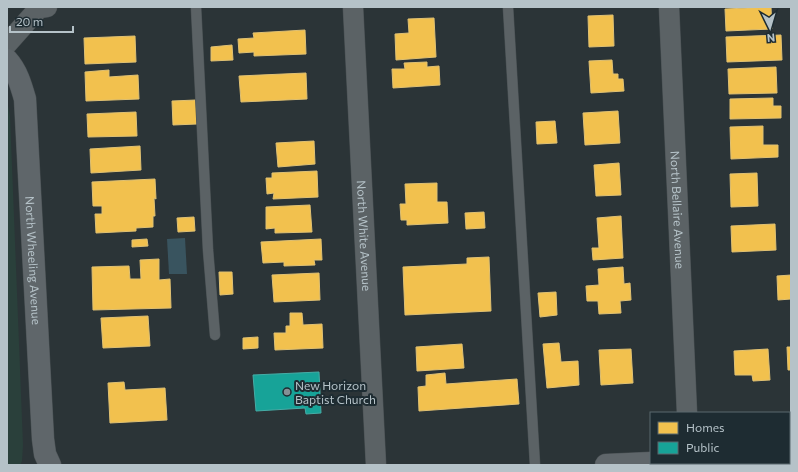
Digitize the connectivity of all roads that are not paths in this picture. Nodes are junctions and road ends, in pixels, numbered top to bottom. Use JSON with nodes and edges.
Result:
{"nodes":[{"id":1,"x":38,"y":7,"type":"edge"},
{"id":2,"x":47,"y":7,"type":"edge"},
{"id":3,"x":196,"y":7,"type":"edge"},
{"id":4,"x":353,"y":7,"type":"edge"},
{"id":5,"x":508,"y":7,"type":"edge"},
{"id":6,"x":669,"y":7,"type":"edge"},
{"id":7,"x":7,"y":44,"type":"edge"},
{"id":8,"x":7,"y":60,"type":"edge"},
{"id":9,"x":215,"y":335,"type":"dead end"},
{"id":10,"x":687,"y":412,"type":"edge"},
{"id":11,"x":650,"y":463,"type":"edge"},
{"id":12,"x":50,"y":465,"type":"edge"},
{"id":13,"x":376,"y":465,"type":"edge"},
{"id":14,"x":535,"y":465,"type":"edge"},
{"id":15,"x":606,"y":465,"type":"edge"}],
"edges":[{"from":1,"to":2,"type":"street"},
{"from":1,"to":7,"type":"street"},
{"from":3,"to":9,"type":"lane"},
{"from":4,"to":13,"type":"street","name":"North White Avenue"},
{"from":5,"to":14,"type":"lane"},
{"from":6,"to":10,"type":"street","name":"North Bellaire Avenue"},
{"from":8,"to":12,"type":"street","name":"North Wheeling Avenue"},
{"from":11,"to":15,"type":"street"}]}
